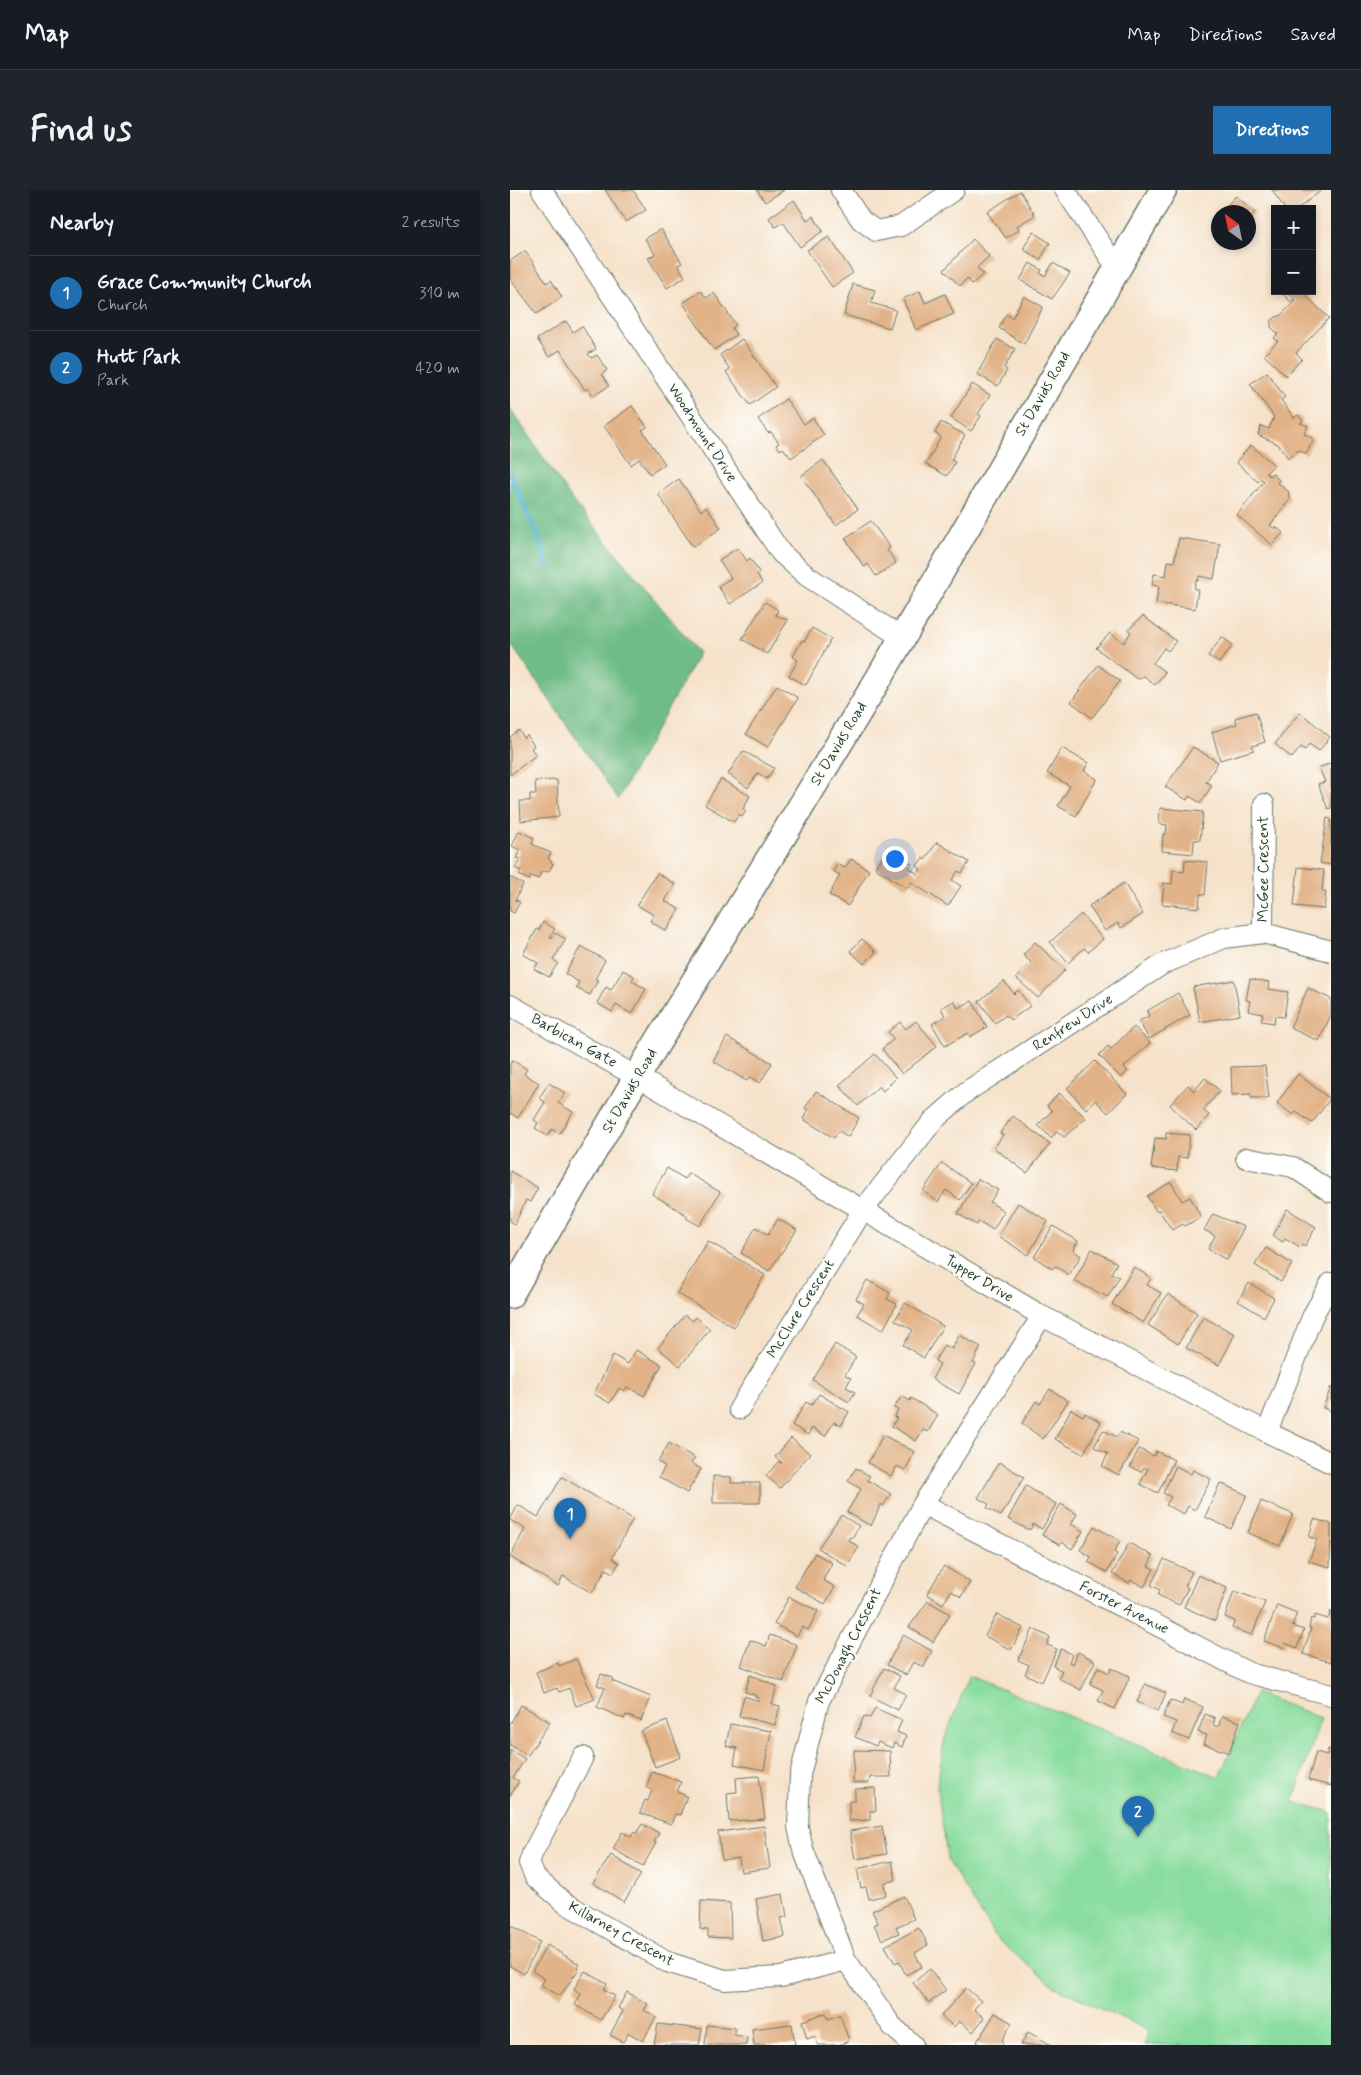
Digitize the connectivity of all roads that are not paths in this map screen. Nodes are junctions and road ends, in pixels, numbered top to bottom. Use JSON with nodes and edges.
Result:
{"nodes":[{"id":1,"x":542,"y":190,"type":"edge"},
{"id":2,"x":841,"y":190,"type":"edge"},
{"id":3,"x":954,"y":190,"type":"edge"},
{"id":4,"x":1065,"y":190,"type":"edge"},
{"id":5,"x":1163,"y":190,"type":"edge"},
{"id":6,"x":1117,"y":268,"type":"junction"},
{"id":7,"x":901,"y":637,"type":"junction"},
{"id":8,"x":1264,"y":804,"type":"dead end"},
{"id":9,"x":1263,"y":933,"type":"junction"},
{"id":10,"x":1331,"y":951,"type":"edge"},
{"id":11,"x":510,"y":1005,"type":"edge"},
{"id":12,"x":637,"y":1076,"type":"junction"},
{"id":13,"x":1246,"y":1158,"type":"dead end"},
{"id":14,"x":1331,"y":1192,"type":"edge"},
{"id":15,"x":863,"y":1210,"type":"junction"},
{"id":16,"x":1331,"y":1283,"type":"edge"},
{"id":17,"x":510,"y":1295,"type":"edge"},
{"id":18,"x":1042,"y":1316,"type":"junction"},
{"id":19,"x":739,"y":1409,"type":"dead end"},
{"id":20,"x":1267,"y":1432,"type":"junction"},
{"id":21,"x":1331,"y":1462,"type":"edge"},
{"id":22,"x":923,"y":1504,"type":"junction"},
{"id":23,"x":1331,"y":1695,"type":"edge"},
{"id":24,"x":583,"y":1757,"type":"dead end"},
{"id":25,"x":846,"y":1960,"type":"junction"},
{"id":26,"x":913,"y":2045,"type":"edge"}],
"edges":[{"from":1,"to":7,"type":"street","name":"Woodmount Drive"},
{"from":2,"to":3,"type":"street"},
{"from":4,"to":6,"type":"street"},
{"from":5,"to":6,"type":"main road","name":"St Davids Road"},
{"from":6,"to":7,"type":"main road","name":"St Davids Road"},
{"from":7,"to":12,"type":"main road","name":"St Davids Road"},
{"from":8,"to":9,"type":"street","name":"McGee Crescent"},
{"from":9,"to":10,"type":"street","name":"Renfrew Drive"},
{"from":9,"to":15,"type":"street","name":"Renfrew Drive"},
{"from":11,"to":12,"type":"street","name":"Barbican Gate"},
{"from":12,"to":15,"type":"street","name":"Tupper Drive"},
{"from":12,"to":17,"type":"main road","name":"St Davids Road"},
{"from":13,"to":14,"type":"street"},
{"from":15,"to":18,"type":"street","name":"Tupper Drive"},
{"from":15,"to":19,"type":"street","name":"McClure Crescent"},
{"from":16,"to":20,"type":"street"},
{"from":18,"to":20,"type":"street","name":"Tupper Drive"},
{"from":18,"to":22,"type":"street","name":"McDonagh Crescent"},
{"from":20,"to":21,"type":"street","name":"Tupper Drive"},
{"from":22,"to":23,"type":"street","name":"Forster Avenue"},
{"from":22,"to":25,"type":"street","name":"McDonagh Crescent"},
{"from":24,"to":25,"type":"street","name":"Killarney Crescent"},
{"from":25,"to":26,"type":"street","name":"McDonagh Crescent"}]}
